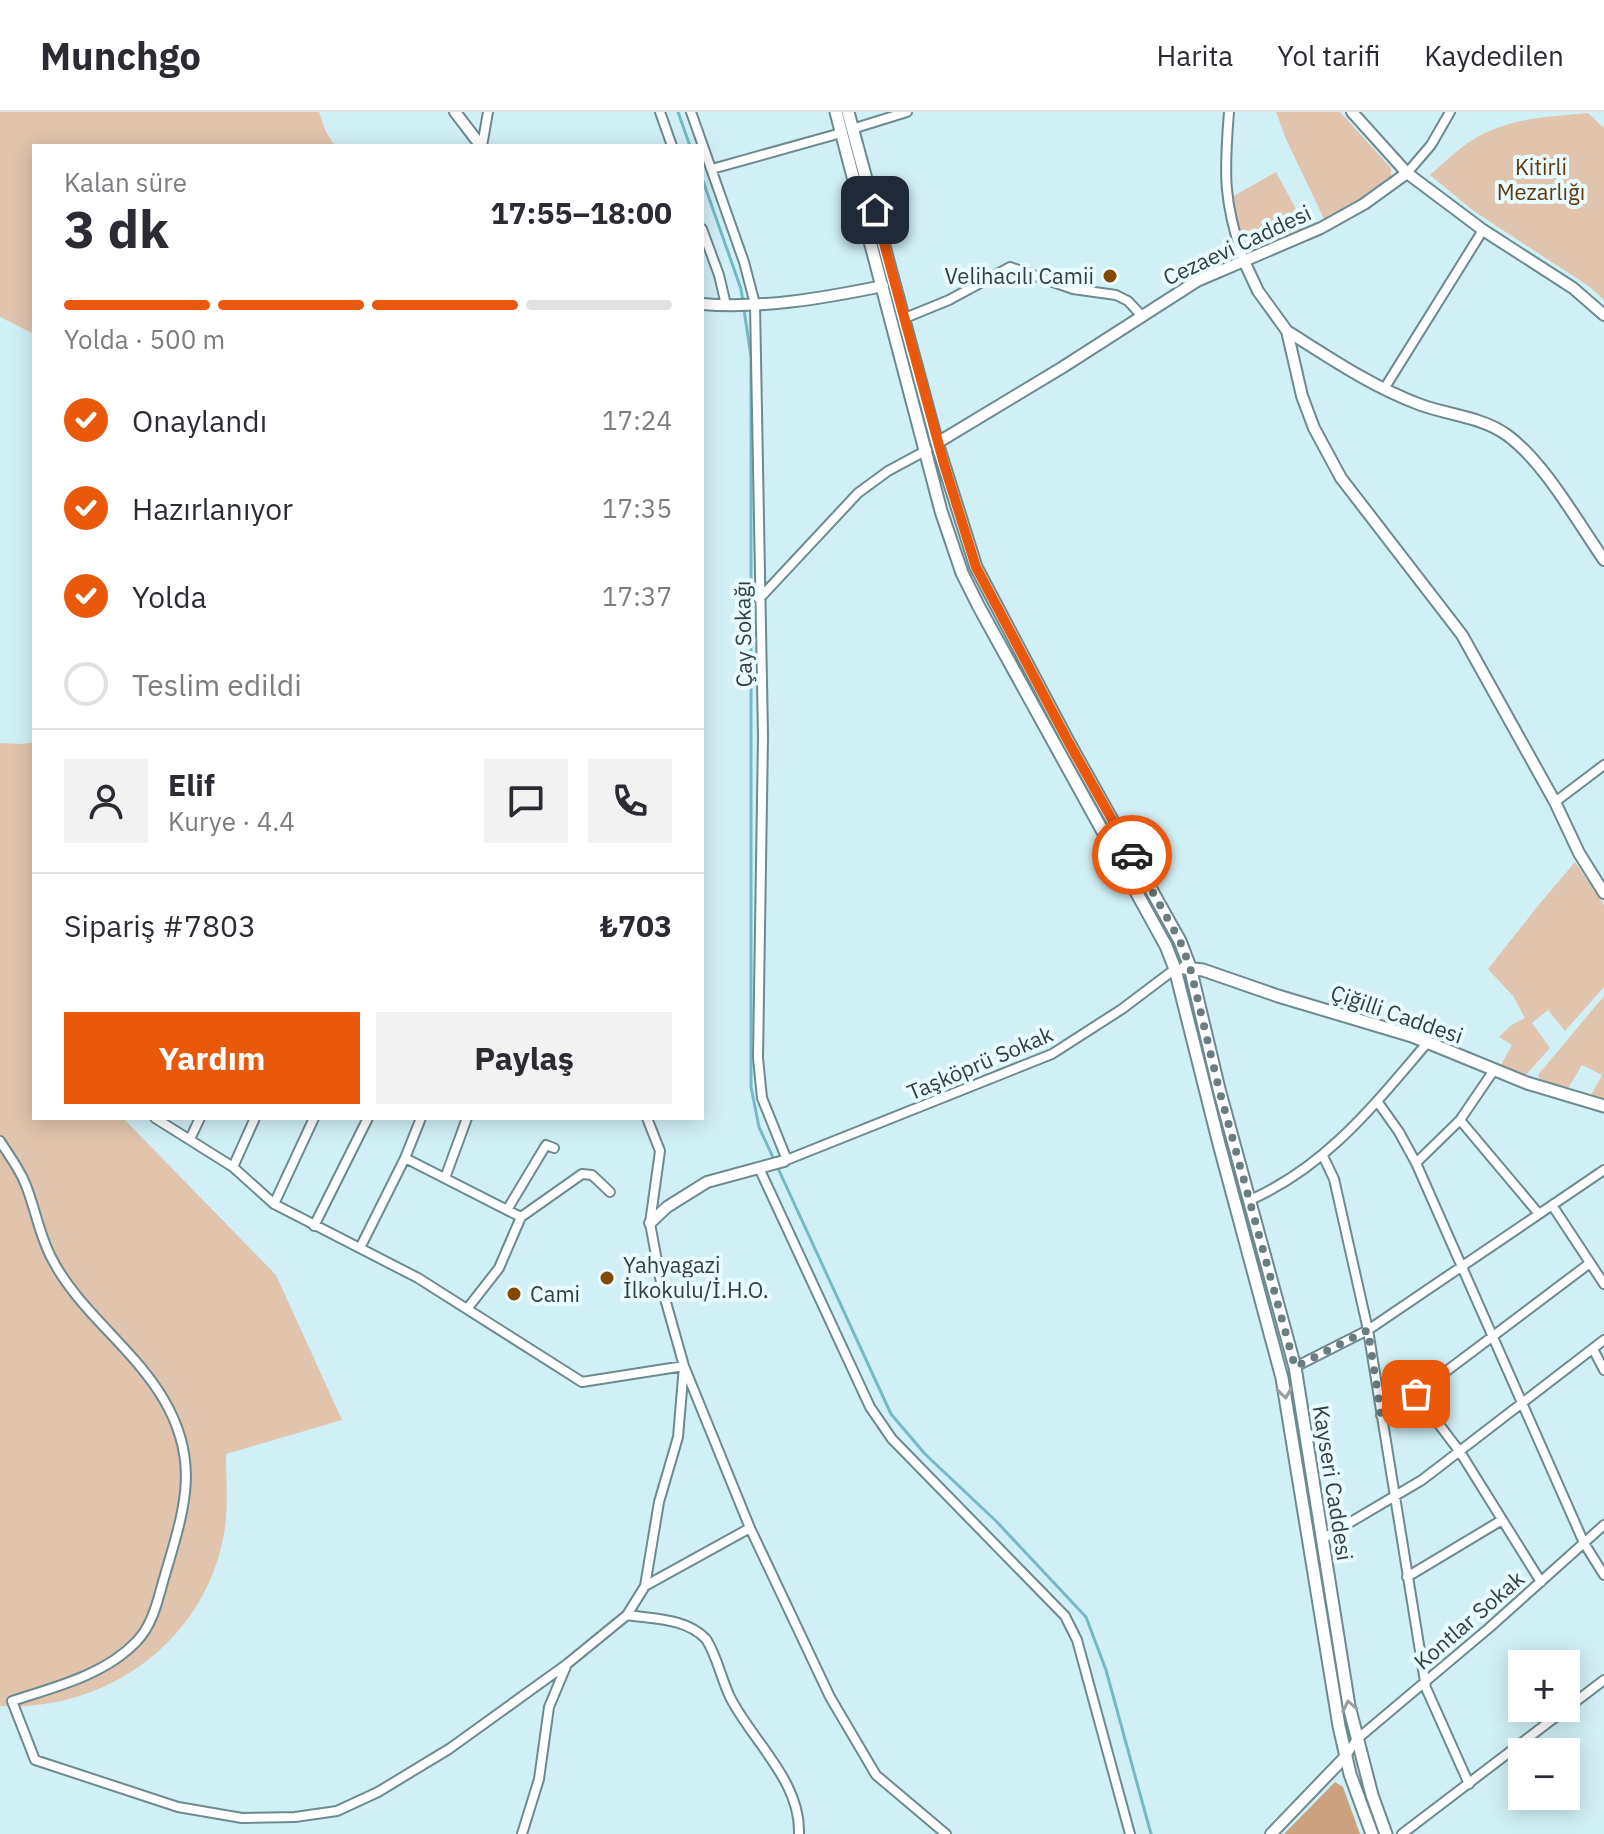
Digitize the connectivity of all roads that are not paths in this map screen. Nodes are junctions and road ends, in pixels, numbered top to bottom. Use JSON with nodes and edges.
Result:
{"nodes":[{"id":1,"x":455,"y":112,"type":"edge"},
{"id":2,"x":488,"y":112,"type":"edge"},
{"id":3,"x":660,"y":112,"type":"edge"},
{"id":4,"x":691,"y":112,"type":"edge"},
{"id":5,"x":836,"y":112,"type":"edge"},
{"id":6,"x":848,"y":112,"type":"edge"},
{"id":7,"x":907,"y":112,"type":"edge"},
{"id":8,"x":1229,"y":112,"type":"edge"},
{"id":9,"x":1352,"y":112,"type":"edge"},
{"id":10,"x":1450,"y":112,"type":"edge"},
{"id":11,"x":846,"y":131,"type":"junction"},
{"id":12,"x":479,"y":144,"type":"edge"},
{"id":13,"x":481,"y":144,"type":"edge"},
{"id":14,"x":671,"y":144,"type":"edge"},
{"id":15,"x":703,"y":144,"type":"edge"},
{"id":16,"x":704,"y":147,"type":"edge"},
{"id":17,"x":712,"y":169,"type":"junction"},
{"id":18,"x":1407,"y":173,"type":"junction"},
{"id":19,"x":1483,"y":230,"type":"junction"},
{"id":20,"x":704,"y":234,"type":"edge"},
{"id":21,"x":1244,"y":261,"type":"junction"},
{"id":22,"x":883,"y":286,"type":"junction"},
{"id":23,"x":704,"y":304,"type":"edge"},
{"id":24,"x":753,"y":304,"type":"junction"},
{"id":25,"x":728,"y":306,"type":"junction"},
{"id":26,"x":1604,"y":315,"type":"edge"},
{"id":27,"x":1142,"y":316,"type":"junction"},
{"id":28,"x":905,"y":318,"type":"junction"},
{"id":29,"x":1287,"y":331,"type":"junction"},
{"id":30,"x":1384,"y":389,"type":"junction"},
{"id":31,"x":932,"y":446,"type":"junction"},
{"id":32,"x":1604,"y":560,"type":"edge"},
{"id":33,"x":759,"y":599,"type":"junction"},
{"id":34,"x":1604,"y":765,"type":"edge"},
{"id":35,"x":1555,"y":802,"type":"junction"},
{"id":36,"x":1604,"y":893,"type":"edge"},
{"id":37,"x":1190,"y":967,"type":"junction"},
{"id":38,"x":1175,"y":969,"type":"junction"},
{"id":39,"x":1428,"y":1042,"type":"junction"},
{"id":40,"x":1494,"y":1070,"type":"junction"},
{"id":41,"x":1377,"y":1101,"type":"junction"},
{"id":42,"x":1604,"y":1106,"type":"edge"},
{"id":43,"x":158,"y":1120,"type":"edge"},
{"id":44,"x":199,"y":1120,"type":"edge"},
{"id":45,"x":254,"y":1120,"type":"edge"},
{"id":46,"x":313,"y":1120,"type":"edge"},
{"id":47,"x":367,"y":1120,"type":"edge"},
{"id":48,"x":420,"y":1120,"type":"edge"},
{"id":49,"x":466,"y":1120,"type":"edge"},
{"id":50,"x":648,"y":1120,"type":"edge"},
{"id":51,"x":1460,"y":1120,"type":"junction"},
{"id":52,"x":190,"y":1139,"type":"junction"},
{"id":53,"x":0,"y":1141,"type":"edge"},
{"id":54,"x":554,"y":1148,"type":"dead end"},
{"id":55,"x":1323,"y":1156,"type":"junction"},
{"id":56,"x":405,"y":1158,"type":"junction"},
{"id":57,"x":786,"y":1160,"type":"junction"},
{"id":58,"x":1416,"y":1163,"type":"junction"},
{"id":59,"x":233,"y":1167,"type":"junction"},
{"id":60,"x":759,"y":1168,"type":"junction"},
{"id":61,"x":1604,"y":1170,"type":"edge"},
{"id":62,"x":445,"y":1178,"type":"junction"},
{"id":63,"x":610,"y":1192,"type":"dead end"},
{"id":64,"x":1250,"y":1200,"type":"junction"},
{"id":65,"x":274,"y":1204,"type":"junction"},
{"id":66,"x":1552,"y":1205,"type":"junction"},
{"id":67,"x":507,"y":1210,"type":"junction"},
{"id":68,"x":1539,"y":1214,"type":"junction"},
{"id":69,"x":521,"y":1217,"type":"junction"},
{"id":70,"x":650,"y":1223,"type":"junction"},
{"id":71,"x":314,"y":1226,"type":"junction"},
{"id":72,"x":360,"y":1248,"type":"junction"},
{"id":73,"x":1590,"y":1263,"type":"junction"},
{"id":74,"x":1462,"y":1267,"type":"junction"},
{"id":75,"x":1604,"y":1284,"type":"edge"},
{"id":76,"x":467,"y":1309,"type":"junction"},
{"id":77,"x":1368,"y":1330,"type":"junction"},
{"id":78,"x":1493,"y":1337,"type":"junction"},
{"id":79,"x":1604,"y":1340,"type":"edge"},
{"id":80,"x":1593,"y":1349,"type":"junction"},
{"id":81,"x":684,"y":1366,"type":"junction"},
{"id":82,"x":1295,"y":1367,"type":"junction"},
{"id":83,"x":1604,"y":1370,"type":"edge"},
{"id":84,"x":1416,"y":1394,"type":"junction"},
{"id":85,"x":1522,"y":1403,"type":"junction"},
{"id":86,"x":1381,"y":1415,"type":"junction"},
{"id":87,"x":1460,"y":1452,"type":"junction"},
{"id":88,"x":1393,"y":1498,"type":"junction"},
{"id":89,"x":1502,"y":1520,"type":"junction"},
{"id":90,"x":1604,"y":1525,"type":"edge"},
{"id":91,"x":750,"y":1528,"type":"junction"},
{"id":92,"x":1322,"y":1539,"type":"junction"},
{"id":93,"x":1584,"y":1543,"type":"junction"},
{"id":94,"x":1604,"y":1575,"type":"edge"},
{"id":95,"x":1407,"y":1577,"type":"junction"},
{"id":96,"x":1541,"y":1582,"type":"junction"},
{"id":97,"x":645,"y":1586,"type":"junction"},
{"id":98,"x":627,"y":1615,"type":"junction"},
{"id":99,"x":567,"y":1664,"type":"junction"},
{"id":100,"x":1604,"y":1680,"type":"edge"},
{"id":101,"x":1425,"y":1682,"type":"junction"},
{"id":102,"x":1356,"y":1740,"type":"junction"},
{"id":103,"x":1345,"y":1757,"type":"junction"},
{"id":104,"x":1469,"y":1784,"type":"junction"},
{"id":105,"x":522,"y":1834,"type":"edge"},
{"id":106,"x":799,"y":1834,"type":"edge"},
{"id":107,"x":946,"y":1834,"type":"edge"},
{"id":108,"x":1130,"y":1834,"type":"edge"},
{"id":109,"x":1271,"y":1834,"type":"edge"},
{"id":110,"x":1372,"y":1834,"type":"edge"},
{"id":111,"x":1386,"y":1834,"type":"edge"},
{"id":112,"x":1402,"y":1834,"type":"edge"}],
"edges":[{"from":1,"to":12,"type":"street"},
{"from":2,"to":13,"type":"street"},
{"from":3,"to":14,"type":"street"},
{"from":4,"to":15,"type":"street","name":"Çay Sokağı"},
{"from":5,"to":11,"type":"main road","name":"Kayseri Caddesi"},
{"from":6,"to":11,"type":"main road","name":"Kayseri Caddesi"},
{"from":7,"to":11,"type":"street"},
{"from":8,"to":21,"type":"street"},
{"from":9,"to":18,"type":"street"},
{"from":10,"to":18,"type":"street","name":"Cezaevi Caddesi"},
{"from":11,"to":17,"type":"street"},
{"from":11,"to":22,"type":"main road","name":"Kayseri Caddesi"},
{"from":11,"to":28,"type":"main road","name":"Kayseri Caddesi"},
{"from":16,"to":17,"type":"street","name":"Çay Sokağı"},
{"from":17,"to":24,"type":"street","name":"Çay Sokağı"},
{"from":18,"to":19,"type":"street"},
{"from":18,"to":21,"type":"street","name":"Cezaevi Caddesi"},
{"from":19,"to":26,"type":"street"},
{"from":19,"to":30,"type":"street"},
{"from":20,"to":25,"type":"street"},
{"from":21,"to":27,"type":"street","name":"Cezaevi Caddesi"},
{"from":21,"to":29,"type":"street"},
{"from":22,"to":24,"type":"street"},
{"from":22,"to":31,"type":"main road","name":"Kayseri Caddesi"},
{"from":23,"to":25,"type":"street"},
{"from":24,"to":25,"type":"street"},
{"from":24,"to":33,"type":"street","name":"Çay Sokağı"},
{"from":27,"to":28,"type":"street"},
{"from":27,"to":31,"type":"street","name":"Cezaevi Caddesi"},
{"from":28,"to":31,"type":"main road","name":"Kayseri Caddesi"},
{"from":29,"to":30,"type":"street"},
{"from":29,"to":35,"type":"street"},
{"from":30,"to":32,"type":"street"},
{"from":31,"to":33,"type":"street"},
{"from":31,"to":37,"type":"main road","name":"Kayseri Caddesi"},
{"from":31,"to":38,"type":"main road","name":"Kayseri Caddesi"},
{"from":33,"to":57,"type":"street","name":"Çay Sokağı"},
{"from":34,"to":35,"type":"street"},
{"from":35,"to":36,"type":"street"},
{"from":37,"to":38,"type":"main road","name":"Çiğilli Caddesi"},
{"from":37,"to":39,"type":"main road","name":"Çiğilli Caddesi"},
{"from":37,"to":64,"type":"main road","name":"Kayseri Caddesi"},
{"from":38,"to":57,"type":"street","name":"Taşköprü Sokak"},
{"from":38,"to":103,"type":"main road","name":"Kayseri Caddesi","one_way":true},
{"from":39,"to":40,"type":"main road","name":"Çiğilli Caddesi"},
{"from":39,"to":41,"type":"street"},
{"from":40,"to":42,"type":"main road","name":"Çiğilli Caddesi"},
{"from":40,"to":51,"type":"street"},
{"from":41,"to":55,"type":"street"},
{"from":41,"to":58,"type":"street"},
{"from":43,"to":52,"type":"street"},
{"from":44,"to":52,"type":"street"},
{"from":45,"to":59,"type":"street"},
{"from":46,"to":65,"type":"street"},
{"from":47,"to":71,"type":"street"},
{"from":48,"to":56,"type":"street"},
{"from":49,"to":62,"type":"street"},
{"from":50,"to":70,"type":"street"},
{"from":51,"to":58,"type":"street"},
{"from":51,"to":68,"type":"street"},
{"from":52,"to":59,"type":"street"},
{"from":53,"to":99,"type":"street"},
{"from":54,"to":67,"type":"street"},
{"from":55,"to":64,"type":"street"},
{"from":55,"to":77,"type":"street"},
{"from":56,"to":62,"type":"street"},
{"from":56,"to":72,"type":"street"},
{"from":57,"to":60,"type":"street"},
{"from":58,"to":74,"type":"street"},
{"from":59,"to":65,"type":"street"},
{"from":60,"to":70,"type":"street"},
{"from":60,"to":108,"type":"street"},
{"from":61,"to":66,"type":"street"},
{"from":62,"to":67,"type":"street"},
{"from":63,"to":69,"type":"street"},
{"from":64,"to":82,"type":"main road","name":"Kayseri Caddesi"},
{"from":65,"to":71,"type":"street"},
{"from":66,"to":68,"type":"street"},
{"from":66,"to":73,"type":"street"},
{"from":67,"to":69,"type":"street"},
{"from":68,"to":74,"type":"street"},
{"from":69,"to":76,"type":"street"},
{"from":70,"to":81,"type":"street"},
{"from":71,"to":72,"type":"street"},
{"from":72,"to":76,"type":"street"},
{"from":73,"to":75,"type":"street"},
{"from":73,"to":78,"type":"street"},
{"from":74,"to":77,"type":"street"},
{"from":74,"to":78,"type":"street"},
{"from":76,"to":81,"type":"street"},
{"from":77,"to":82,"type":"street"},
{"from":77,"to":86,"type":"street"},
{"from":78,"to":84,"type":"street"},
{"from":78,"to":85,"type":"street"},
{"from":79,"to":80,"type":"street"},
{"from":80,"to":83,"type":"street"},
{"from":80,"to":85,"type":"street"},
{"from":81,"to":91,"type":"street"},
{"from":81,"to":97,"type":"street"},
{"from":82,"to":92,"type":"main road","name":"Kayseri Caddesi"},
{"from":84,"to":86,"type":"street"},
{"from":84,"to":87,"type":"street"},
{"from":85,"to":87,"type":"street"},
{"from":85,"to":93,"type":"street"},
{"from":86,"to":88,"type":"street"},
{"from":87,"to":88,"type":"street"},
{"from":87,"to":89,"type":"street"},
{"from":88,"to":92,"type":"street"},
{"from":88,"to":95,"type":"street"},
{"from":89,"to":95,"type":"street"},
{"from":89,"to":96,"type":"street"},
{"from":90,"to":93,"type":"street","name":"Kontlar Sokak"},
{"from":91,"to":97,"type":"street"},
{"from":91,"to":107,"type":"street"},
{"from":102,"to":92,"type":"main road","name":"Kayseri Caddesi","one_way":true},
{"from":93,"to":94,"type":"street"},
{"from":93,"to":96,"type":"street","name":"Kontlar Sokak"},
{"from":95,"to":101,"type":"street"},
{"from":96,"to":101,"type":"street","name":"Kontlar Sokak"},
{"from":97,"to":98,"type":"street"},
{"from":98,"to":99,"type":"street"},
{"from":98,"to":106,"type":"street"},
{"from":99,"to":105,"type":"street"},
{"from":100,"to":104,"type":"street"},
{"from":101,"to":102,"type":"street","name":"Kontlar Sokak"},
{"from":101,"to":104,"type":"street"},
{"from":102,"to":103,"type":"street","name":"Kontlar Sokak"},
{"from":102,"to":111,"type":"main road","name":"Kayseri Caddesi"},
{"from":103,"to":109,"type":"street"},
{"from":103,"to":110,"type":"main road","name":"Kayseri Caddesi"},
{"from":104,"to":112,"type":"street"}]}
